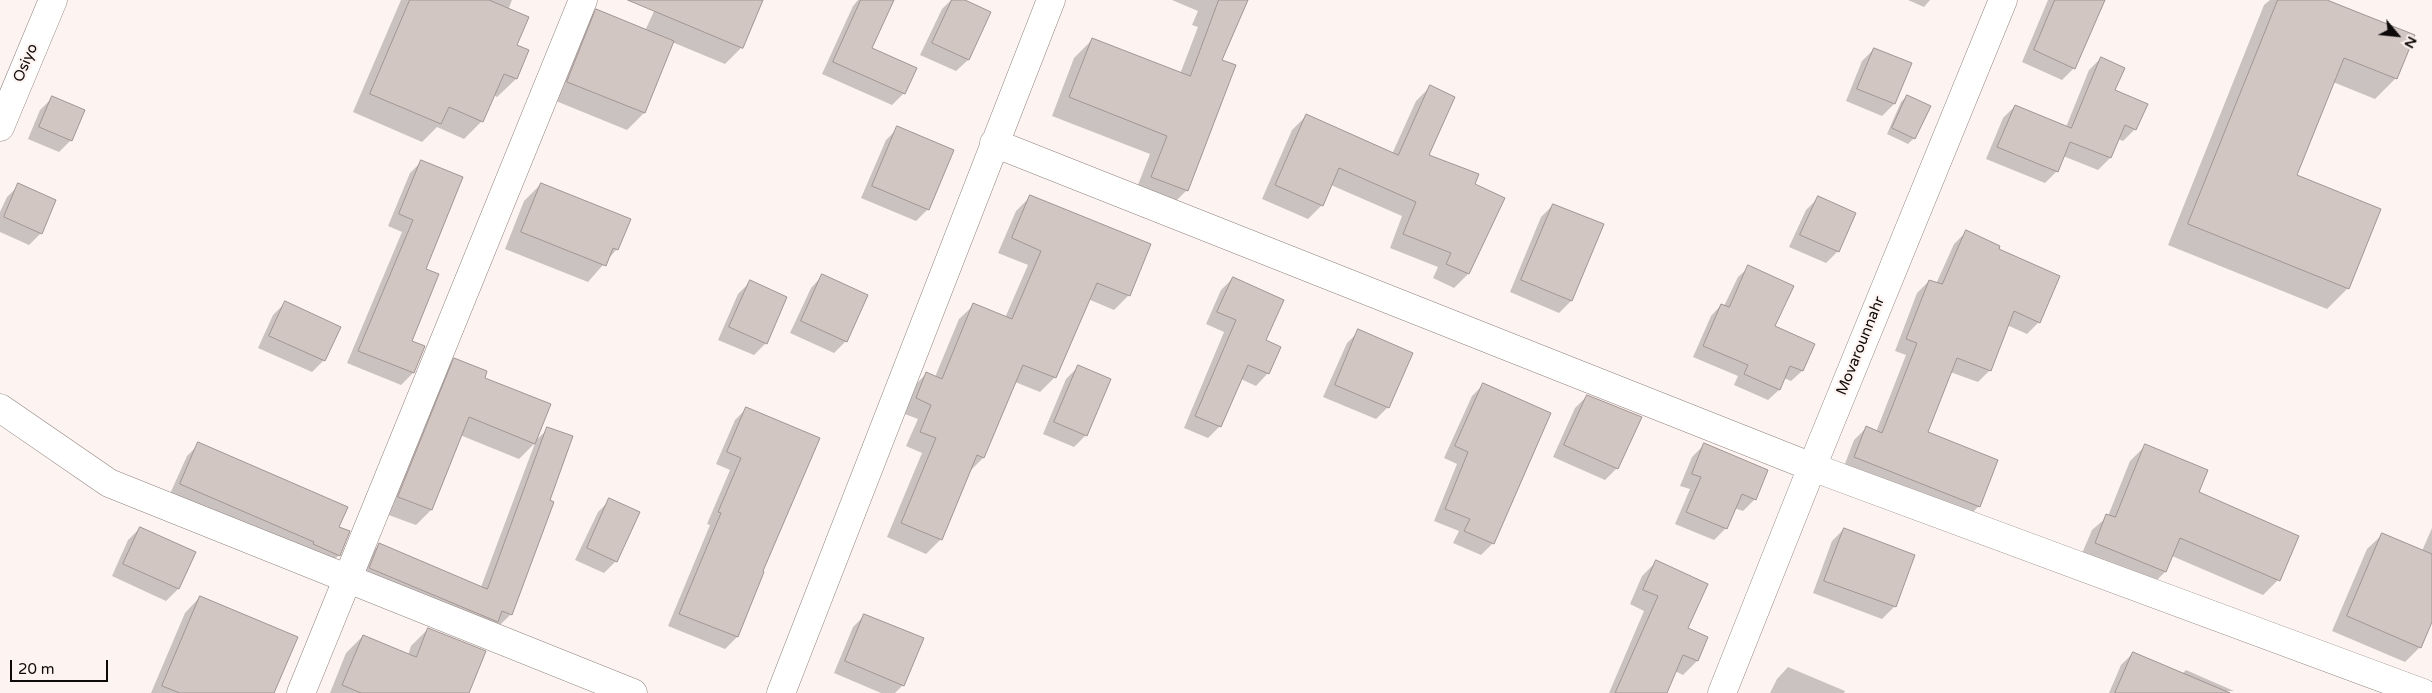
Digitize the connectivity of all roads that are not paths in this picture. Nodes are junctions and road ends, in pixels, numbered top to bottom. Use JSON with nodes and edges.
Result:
{"nodes":[{"id":1,"x":53,"y":0,"type":"edge"},
{"id":2,"x":583,"y":0,"type":"edge"},
{"id":3,"x":1051,"y":0,"type":"edge"},
{"id":4,"x":2003,"y":0,"type":"edge"},
{"id":5,"x":0,"y":127,"type":"edge"},
{"id":6,"x":994,"y":143,"type":"junction"},
{"id":7,"x":0,"y":408,"type":"edge"},
{"id":8,"x":1812,"y":467,"type":"junction"},
{"id":9,"x":347,"y":578,"type":"junction"},
{"id":10,"x":301,"y":693,"type":"edge"},
{"id":11,"x":633,"y":693,"type":"edge"},
{"id":12,"x":781,"y":693,"type":"edge"},
{"id":13,"x":1722,"y":693,"type":"edge"},
{"id":14,"x":2423,"y":693,"type":"edge"}],
"edges":[{"from":1,"to":5,"type":"street","name":"Osiyo"},
{"from":2,"to":9,"type":"street"},
{"from":3,"to":6,"type":"street"},
{"from":4,"to":8,"type":"street","name":"Movarounnahr"},
{"from":6,"to":8,"type":"street"},
{"from":6,"to":12,"type":"street"},
{"from":7,"to":9,"type":"street"},
{"from":8,"to":13,"type":"street","name":"Movarounnahr"},
{"from":8,"to":14,"type":"street"},
{"from":9,"to":10,"type":"street"},
{"from":9,"to":11,"type":"street"}]}
